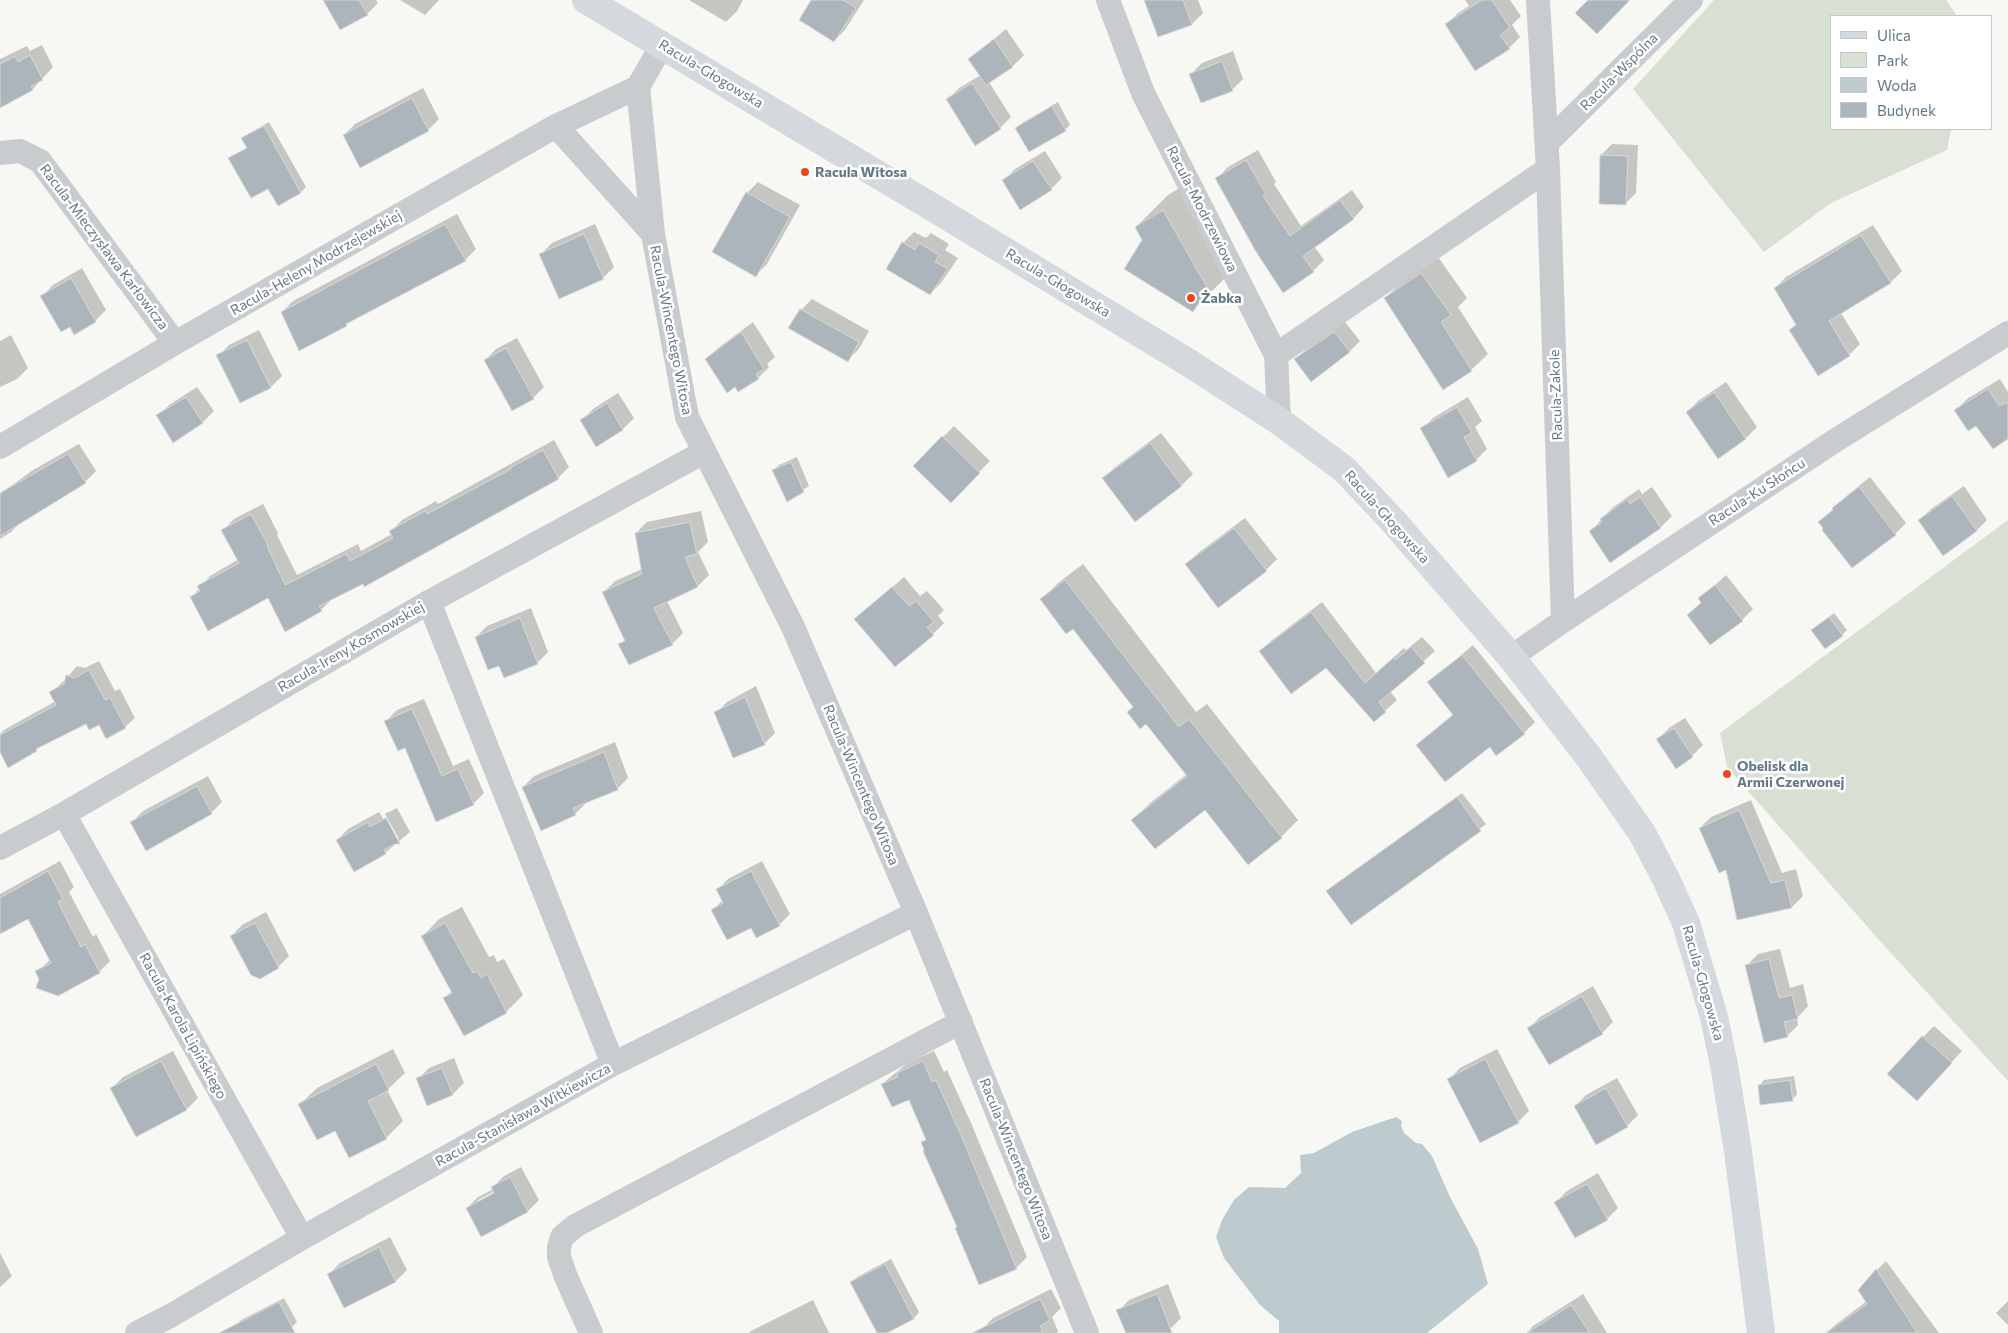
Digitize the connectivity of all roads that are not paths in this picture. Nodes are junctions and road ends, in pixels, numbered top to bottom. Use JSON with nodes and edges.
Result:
{"nodes":[{"id":1,"x":586,"y":0,"type":"edge"},
{"id":2,"x":1108,"y":0,"type":"edge"},
{"id":3,"x":1538,"y":0,"type":"edge"},
{"id":4,"x":1691,"y":0,"type":"edge"},
{"id":5,"x":662,"y":45,"type":"junction"},
{"id":6,"x":638,"y":87,"type":"junction"},
{"id":7,"x":556,"y":126,"type":"junction"},
{"id":8,"x":1547,"y":143,"type":"junction"},
{"id":9,"x":0,"y":154,"type":"edge"},
{"id":10,"x":1548,"y":169,"type":"junction"},
{"id":11,"x":653,"y":234,"type":"junction"},
{"id":12,"x":2008,"y":333,"type":"edge"},
{"id":13,"x":175,"y":343,"type":"junction"},
{"id":14,"x":1276,"y":355,"type":"junction"},
{"id":15,"x":1279,"y":421,"type":"junction"},
{"id":16,"x":0,"y":448,"type":"edge"},
{"id":17,"x":704,"y":452,"type":"junction"},
{"id":18,"x":428,"y":602,"type":"junction"},
{"id":19,"x":1563,"y":620,"type":"junction"},
{"id":20,"x":1511,"y":657,"type":"junction"},
{"id":21,"x":64,"y":814,"type":"junction"},
{"id":22,"x":0,"y":848,"type":"edge"},
{"id":23,"x":916,"y":913,"type":"junction"},
{"id":24,"x":960,"y":1022,"type":"junction"},
{"id":25,"x":613,"y":1064,"type":"junction"},
{"id":26,"x":302,"y":1238,"type":"junction"},
{"id":27,"x":137,"y":1333,"type":"edge"},
{"id":28,"x":590,"y":1333,"type":"edge"},
{"id":29,"x":1087,"y":1333,"type":"edge"},
{"id":30,"x":1761,"y":1333,"type":"edge"}],
"edges":[{"from":1,"to":5,"type":"street","name":"Racula-Głogowska"},
{"from":2,"to":14,"type":"street","name":"Racula-Modrzewiowa"},
{"from":3,"to":8,"type":"street","name":"Racula-Zakole"},
{"from":4,"to":8,"type":"street","name":"Racula-Wspólna"},
{"from":5,"to":6,"type":"street"},
{"from":5,"to":15,"type":"street","name":"Racula-Głogowska"},
{"from":6,"to":7,"type":"street","name":"Racula-Heleny Modrzejewskiej"},
{"from":6,"to":11,"type":"street","name":"Racula-Wincentego Witosa"},
{"from":7,"to":11,"type":"street","name":"Racula-Wincentego Witosa"},
{"from":7,"to":13,"type":"street","name":"Racula-Heleny Modrzejewskiej"},
{"from":8,"to":10,"type":"street","name":"Racula-Zakole"},
{"from":9,"to":13,"type":"street","name":"Racula-Mieczysława Karłowicza"},
{"from":10,"to":14,"type":"street"},
{"from":10,"to":19,"type":"street","name":"Racula-Zakole"},
{"from":11,"to":17,"type":"street","name":"Racula-Wincentego Witosa"},
{"from":12,"to":19,"type":"street","name":"Racula-Ku Słońcu"},
{"from":13,"to":16,"type":"street","name":"Racula-Heleny Modrzejewskiej"},
{"from":14,"to":15,"type":"street","name":"Racula-Modrzewiowa"},
{"from":15,"to":20,"type":"street","name":"Racula-Głogowska"},
{"from":17,"to":18,"type":"street","name":"Racula-Ireny Kosmowskiej"},
{"from":17,"to":23,"type":"street","name":"Racula-Wincentego Witosa"},
{"from":18,"to":21,"type":"street","name":"Racula-Ireny Kosmowskiej"},
{"from":18,"to":25,"type":"street"},
{"from":19,"to":20,"type":"street","name":"Racula-Ku Słońcu"},
{"from":20,"to":30,"type":"street","name":"Racula-Głogowska"},
{"from":21,"to":22,"type":"street","name":"Racula-Ireny Kosmowskiej"},
{"from":21,"to":26,"type":"street","name":"Racula-Karola Lipińskiego"},
{"from":23,"to":24,"type":"street","name":"Racula-Wincentego Witosa"},
{"from":23,"to":25,"type":"street","name":"Racula-Stanisława Witkiewicza"},
{"from":24,"to":28,"type":"street"},
{"from":24,"to":29,"type":"street","name":"Racula-Wincentego Witosa"},
{"from":25,"to":26,"type":"street","name":"Racula-Stanisława Witkiewicza"},
{"from":26,"to":27,"type":"street","name":"Racula-Stanisława Witkiewicza"}]}
